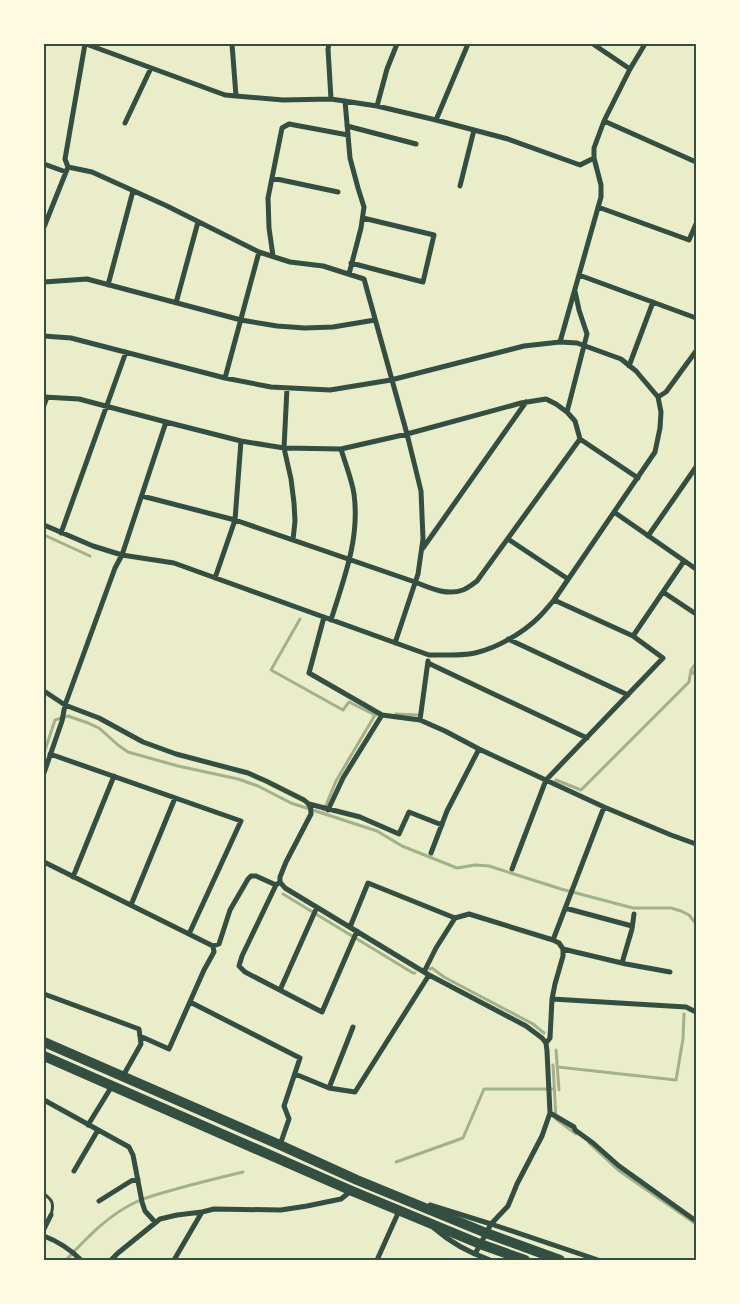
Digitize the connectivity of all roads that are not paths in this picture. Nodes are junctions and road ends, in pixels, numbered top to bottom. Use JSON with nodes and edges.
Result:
{"nodes":[{"id":1,"x":85,"y":44,"type":"edge"},
{"id":2,"x":232,"y":44,"type":"edge"},
{"id":3,"x":329,"y":44,"type":"edge"},
{"id":4,"x":397,"y":44,"type":"edge"},
{"id":5,"x":468,"y":44,"type":"edge"},
{"id":6,"x":593,"y":44,"type":"edge"},
{"id":7,"x":645,"y":44,"type":"edge"},
{"id":8,"x":151,"y":68,"type":"junction"},
{"id":9,"x":630,"y":68,"type":"junction"},
{"id":10,"x":236,"y":96,"type":"junction"},
{"id":11,"x":331,"y":99,"type":"junction"},
{"id":12,"x":345,"y":101,"type":"junction"},
{"id":13,"x":377,"y":106,"type":"junction"},
{"id":14,"x":436,"y":120,"type":"junction"},
{"id":15,"x":604,"y":121,"type":"junction"},
{"id":16,"x":125,"y":123,"type":"dead end"},
{"id":17,"x":347,"y":126,"type":"junction"},
{"id":18,"x":474,"y":130,"type":"junction"},
{"id":19,"x":348,"y":135,"type":"junction"},
{"id":20,"x":416,"y":144,"type":"dead end"},
{"id":21,"x":594,"y":158,"type":"junction"},
{"id":22,"x":696,"y":162,"type":"edge"},
{"id":23,"x":44,"y":164,"type":"edge"},
{"id":24,"x":67,"y":170,"type":"junction"},
{"id":25,"x":272,"y":178,"type":"junction"},
{"id":26,"x":460,"y":186,"type":"dead end"},
{"id":27,"x":133,"y":191,"type":"junction"},
{"id":28,"x":338,"y":192,"type":"dead end"},
{"id":29,"x":598,"y":207,"type":"junction"},
{"id":30,"x":363,"y":218,"type":"junction"},
{"id":31,"x":198,"y":222,"type":"junction"},
{"id":32,"x":696,"y":224,"type":"edge"},
{"id":33,"x":44,"y":225,"type":"edge"},
{"id":34,"x":259,"y":252,"type":"junction"},
{"id":35,"x":273,"y":256,"type":"junction"},
{"id":36,"x":351,"y":264,"type":"junction"},
{"id":37,"x":349,"y":274,"type":"junction"},
{"id":38,"x":579,"y":275,"type":"junction"},
{"id":39,"x":44,"y":282,"type":"edge"},
{"id":40,"x":108,"y":285,"type":"junction"},
{"id":41,"x":574,"y":291,"type":"junction"},
{"id":42,"x":653,"y":302,"type":"junction"},
{"id":43,"x":176,"y":303,"type":"junction"},
{"id":44,"x":696,"y":318,"type":"edge"},
{"id":45,"x":241,"y":320,"type":"junction"},
{"id":46,"x":375,"y":320,"type":"junction"},
{"id":47,"x":44,"y":336,"type":"edge"},
{"id":48,"x":560,"y":342,"type":"junction"},
{"id":49,"x":584,"y":346,"type":"junction"},
{"id":50,"x":696,"y":351,"type":"edge"},
{"id":51,"x":126,"y":352,"type":"junction"},
{"id":52,"x":629,"y":366,"type":"junction"},
{"id":53,"x":225,"y":378,"type":"junction"},
{"id":54,"x":391,"y":380,"type":"junction"},
{"id":55,"x":288,"y":388,"type":"junction"},
{"id":56,"x":45,"y":397,"type":"edge"},
{"id":57,"x":658,"y":397,"type":"junction"},
{"id":58,"x":526,"y":402,"type":"junction"},
{"id":59,"x":44,"y":405,"type":"edge"},
{"id":60,"x":106,"y":406,"type":"junction"},
{"id":61,"x":567,"y":412,"type":"junction"},
{"id":62,"x":166,"y":422,"type":"junction"},
{"id":63,"x":407,"y":434,"type":"junction"},
{"id":64,"x":580,"y":438,"type":"junction"},
{"id":65,"x":241,"y":441,"type":"junction"},
{"id":66,"x":284,"y":448,"type":"junction"},
{"id":67,"x":341,"y":449,"type":"junction"},
{"id":68,"x":696,"y":467,"type":"edge"},
{"id":69,"x":638,"y":478,"type":"junction"},
{"id":70,"x":142,"y":496,"type":"junction"},
{"id":71,"x":614,"y":512,"type":"junction"},
{"id":72,"x":235,"y":520,"type":"junction"},
{"id":73,"x":44,"y":525,"type":"edge"},
{"id":74,"x":61,"y":533,"type":"junction"},
{"id":75,"x":648,"y":536,"type":"junction"},
{"id":76,"x":508,"y":539,"type":"junction"},
{"id":77,"x":293,"y":540,"type":"junction"},
{"id":78,"x":422,"y":550,"type":"junction"},
{"id":79,"x":122,"y":554,"type":"junction"},
{"id":80,"x":350,"y":559,"type":"junction"},
{"id":81,"x":684,"y":561,"type":"junction"},
{"id":82,"x":696,"y":568,"type":"edge"},
{"id":83,"x":216,"y":578,"type":"junction"},
{"id":84,"x":568,"y":579,"type":"junction"},
{"id":85,"x":416,"y":582,"type":"junction"},
{"id":86,"x":663,"y":592,"type":"junction"},
{"id":87,"x":554,"y":600,"type":"junction"},
{"id":88,"x":696,"y":614,"type":"edge"},
{"id":89,"x":324,"y":618,"type":"junction"},
{"id":90,"x":331,"y":620,"type":"junction"},
{"id":91,"x":633,"y":636,"type":"junction"},
{"id":92,"x":508,"y":639,"type":"junction"},
{"id":93,"x":395,"y":643,"type":"junction"},
{"id":94,"x":429,"y":655,"type":"junction"},
{"id":95,"x":428,"y":663,"type":"junction"},
{"id":96,"x":44,"y":691,"type":"edge"},
{"id":97,"x":628,"y":695,"type":"junction"},
{"id":98,"x":65,"y":705,"type":"junction"},
{"id":99,"x":382,"y":715,"type":"junction"},
{"id":100,"x":420,"y":720,"type":"junction"},
{"id":101,"x":586,"y":738,"type":"junction"},
{"id":102,"x":479,"y":749,"type":"junction"},
{"id":103,"x":50,"y":754,"type":"junction"},
{"id":104,"x":44,"y":773,"type":"edge"},
{"id":105,"x":114,"y":776,"type":"junction"},
{"id":106,"x":546,"y":780,"type":"junction"},
{"id":107,"x":175,"y":798,"type":"junction"},
{"id":108,"x":604,"y":807,"type":"junction"},
{"id":109,"x":310,"y":808,"type":"junction"},
{"id":110,"x":326,"y":809,"type":"junction"},
{"id":111,"x":442,"y":825,"type":"junction"},
{"id":112,"x":696,"y":844,"type":"edge"},
{"id":113,"x":431,"y":853,"type":"dead end"},
{"id":114,"x":44,"y":862,"type":"edge"},
{"id":115,"x":512,"y":869,"type":"dead end"},
{"id":116,"x":73,"y":877,"type":"junction"},
{"id":117,"x":278,"y":883,"type":"junction"},
{"id":118,"x":131,"y":905,"type":"junction"},
{"id":119,"x":565,"y":908,"type":"junction"},
{"id":120,"x":315,"y":911,"type":"junction"},
{"id":121,"x":634,"y":914,"type":"dead end"},
{"id":122,"x":455,"y":918,"type":"junction"},
{"id":123,"x":632,"y":926,"type":"junction"},
{"id":124,"x":350,"y":927,"type":"junction"},
{"id":125,"x":189,"y":934,"type":"junction"},
{"id":126,"x":355,"y":935,"type":"junction"},
{"id":127,"x":553,"y":940,"type":"junction"},
{"id":128,"x":214,"y":946,"type":"junction"},
{"id":129,"x":564,"y":949,"type":"junction"},
{"id":130,"x":622,"y":963,"type":"junction"},
{"id":131,"x":670,"y":972,"type":"dead end"},
{"id":132,"x":427,"y":973,"type":"junction"},
{"id":133,"x":280,"y":990,"type":"junction"},
{"id":134,"x":44,"y":994,"type":"edge"},
{"id":135,"x":552,"y":998,"type":"junction"},
{"id":136,"x":190,"y":1002,"type":"junction"},
{"id":137,"x":696,"y":1012,"type":"edge"},
{"id":138,"x":353,"y":1027,"type":"dead end"},
{"id":139,"x":140,"y":1036,"type":"junction"},
{"id":140,"x":44,"y":1042,"type":"edge"},
{"id":141,"x":546,"y":1043,"type":"junction"},
{"id":142,"x":44,"y":1056,"type":"edge"},
{"id":143,"x":295,"y":1074,"type":"junction"},
{"id":144,"x":123,"y":1076,"type":"junction"},
{"id":145,"x":112,"y":1086,"type":"junction"},
{"id":146,"x":329,"y":1088,"type":"junction"},
{"id":147,"x":44,"y":1100,"type":"edge"},
{"id":148,"x":554,"y":1115,"type":"junction"},
{"id":149,"x":88,"y":1125,"type":"junction"},
{"id":150,"x":98,"y":1130,"type":"junction"},
{"id":151,"x":280,"y":1145,"type":"junction"},
{"id":152,"x":74,"y":1171,"type":"dead end"},
{"id":153,"x":138,"y":1179,"type":"junction"},
{"id":154,"x":357,"y":1180,"type":"junction"},
{"id":155,"x":352,"y":1191,"type":"junction"},
{"id":156,"x":44,"y":1194,"type":"edge"},
{"id":157,"x":99,"y":1201,"type":"dead end"},
{"id":158,"x":400,"y":1210,"type":"junction"},
{"id":159,"x":202,"y":1212,"type":"junction"},
{"id":160,"x":51,"y":1215,"type":"joint"},
{"id":161,"x":696,"y":1221,"type":"edge"},
{"id":162,"x":155,"y":1222,"type":"junction"},
{"id":163,"x":427,"y":1222,"type":"junction"},
{"id":164,"x":489,"y":1228,"type":"junction"},
{"id":165,"x":44,"y":1229,"type":"edge"},
{"id":166,"x":44,"y":1236,"type":"edge"},
{"id":167,"x":480,"y":1244,"type":"junction"},
{"id":168,"x":475,"y":1254,"type":"junction"},
{"id":169,"x":81,"y":1260,"type":"edge"},
{"id":170,"x":111,"y":1260,"type":"edge"},
{"id":171,"x":174,"y":1260,"type":"edge"},
{"id":172,"x":377,"y":1260,"type":"edge"},
{"id":173,"x":490,"y":1260,"type":"edge"},
{"id":174,"x":525,"y":1260,"type":"edge"},
{"id":175,"x":560,"y":1260,"type":"edge"},
{"id":176,"x":598,"y":1260,"type":"edge"}],
"edges":[{"from":1,"to":8,"type":"street"},
{"from":1,"to":24,"type":"street"},
{"from":2,"to":10,"type":"street"},
{"from":3,"to":11,"type":"street"},
{"from":4,"to":13,"type":"street"},
{"from":5,"to":14,"type":"street"},
{"from":6,"to":9,"type":"street"},
{"from":7,"to":9,"type":"street"},
{"from":8,"to":10,"type":"street"},
{"from":8,"to":16,"type":"street"},
{"from":9,"to":15,"type":"street"},
{"from":10,"to":11,"type":"street"},
{"from":11,"to":12,"type":"street"},
{"from":12,"to":13,"type":"street"},
{"from":12,"to":17,"type":"street"},
{"from":13,"to":14,"type":"street"},
{"from":14,"to":18,"type":"street"},
{"from":15,"to":21,"type":"street"},
{"from":15,"to":22,"type":"street"},
{"from":17,"to":19,"type":"street"},
{"from":17,"to":20,"type":"street"},
{"from":18,"to":21,"type":"street"},
{"from":18,"to":26,"type":"street"},
{"from":19,"to":25,"type":"street"},
{"from":19,"to":30,"type":"street"},
{"from":21,"to":29,"type":"street"},
{"from":23,"to":24,"type":"street"},
{"from":24,"to":27,"type":"street"},
{"from":24,"to":33,"type":"street"},
{"from":25,"to":28,"type":"street"},
{"from":25,"to":35,"type":"street"},
{"from":27,"to":31,"type":"street"},
{"from":27,"to":40,"type":"street"},
{"from":29,"to":32,"type":"street"},
{"from":29,"to":38,"type":"street"},
{"from":30,"to":36,"type":"street"},
{"from":30,"to":36,"type":"street"},
{"from":31,"to":34,"type":"street"},
{"from":31,"to":43,"type":"street"},
{"from":34,"to":35,"type":"street"},
{"from":34,"to":45,"type":"street"},
{"from":35,"to":37,"type":"street"},
{"from":36,"to":37,"type":"street"},
{"from":37,"to":46,"type":"street"},
{"from":38,"to":41,"type":"street"},
{"from":38,"to":42,"type":"street"},
{"from":39,"to":40,"type":"street"},
{"from":40,"to":43,"type":"street"},
{"from":41,"to":48,"type":"street"},
{"from":41,"to":49,"type":"street"},
{"from":42,"to":44,"type":"street"},
{"from":42,"to":52,"type":"street"},
{"from":43,"to":45,"type":"street"},
{"from":45,"to":46,"type":"street"},
{"from":45,"to":53,"type":"street"},
{"from":46,"to":54,"type":"street"},
{"from":47,"to":51,"type":"street"},
{"from":48,"to":49,"type":"street"},
{"from":48,"to":54,"type":"street"},
{"from":49,"to":52,"type":"street"},
{"from":49,"to":61,"type":"street"},
{"from":50,"to":57,"type":"street"},
{"from":51,"to":53,"type":"street"},
{"from":51,"to":60,"type":"street"},
{"from":52,"to":57,"type":"street"},
{"from":53,"to":55,"type":"street"},
{"from":54,"to":55,"type":"street"},
{"from":54,"to":63,"type":"street"},
{"from":55,"to":66,"type":"street"},
{"from":56,"to":59,"type":"street"},
{"from":56,"to":60,"type":"street"},
{"from":57,"to":69,"type":"street"},
{"from":58,"to":61,"type":"street"},
{"from":58,"to":63,"type":"street"},
{"from":58,"to":78,"type":"street"},
{"from":60,"to":62,"type":"street"},
{"from":60,"to":74,"type":"street"},
{"from":61,"to":64,"type":"street"},
{"from":62,"to":65,"type":"street"},
{"from":62,"to":70,"type":"street"},
{"from":63,"to":67,"type":"street"},
{"from":63,"to":78,"type":"street"},
{"from":64,"to":69,"type":"street"},
{"from":64,"to":76,"type":"street"},
{"from":65,"to":66,"type":"street"},
{"from":65,"to":72,"type":"street"},
{"from":66,"to":67,"type":"street"},
{"from":66,"to":77,"type":"street"},
{"from":67,"to":80,"type":"street"},
{"from":68,"to":75,"type":"street"},
{"from":69,"to":71,"type":"street"},
{"from":70,"to":72,"type":"street"},
{"from":70,"to":79,"type":"street"},
{"from":71,"to":75,"type":"street"},
{"from":71,"to":84,"type":"street"},
{"from":72,"to":77,"type":"street"},
{"from":72,"to":83,"type":"street"},
{"from":73,"to":74,"type":"street"},
{"from":74,"to":79,"type":"street"},
{"from":75,"to":81,"type":"street"},
{"from":76,"to":84,"type":"street"},
{"from":76,"to":85,"type":"street"},
{"from":77,"to":80,"type":"street"},
{"from":78,"to":85,"type":"street"},
{"from":79,"to":83,"type":"street"},
{"from":79,"to":98,"type":"street"},
{"from":80,"to":85,"type":"street"},
{"from":80,"to":90,"type":"street"},
{"from":81,"to":82,"type":"street"},
{"from":81,"to":86,"type":"street"},
{"from":83,"to":89,"type":"street"},
{"from":84,"to":87,"type":"street"},
{"from":85,"to":93,"type":"street"},
{"from":86,"to":88,"type":"street"},
{"from":86,"to":91,"type":"street"},
{"from":87,"to":91,"type":"street"},
{"from":87,"to":92,"type":"street"},
{"from":89,"to":90,"type":"street"},
{"from":89,"to":99,"type":"street"},
{"from":90,"to":93,"type":"street"},
{"from":91,"to":97,"type":"street"},
{"from":92,"to":94,"type":"street"},
{"from":92,"to":97,"type":"street"},
{"from":93,"to":94,"type":"street"},
{"from":94,"to":95,"type":"street"},
{"from":95,"to":100,"type":"street"},
{"from":95,"to":101,"type":"street"},
{"from":96,"to":98,"type":"street"},
{"from":97,"to":101,"type":"street"},
{"from":98,"to":103,"type":"street"},
{"from":98,"to":109,"type":"street"},
{"from":99,"to":100,"type":"street"},
{"from":99,"to":110,"type":"street"},
{"from":100,"to":102,"type":"street"},
{"from":101,"to":106,"type":"street"},
{"from":102,"to":106,"type":"street"},
{"from":102,"to":111,"type":"street"},
{"from":103,"to":104,"type":"street"},
{"from":103,"to":105,"type":"street"},
{"from":105,"to":107,"type":"street"},
{"from":105,"to":116,"type":"street"},
{"from":106,"to":108,"type":"street"},
{"from":106,"to":115,"type":"street"},
{"from":107,"to":118,"type":"street"},
{"from":107,"to":125,"type":"street"},
{"from":108,"to":112,"type":"street"},
{"from":108,"to":119,"type":"street"},
{"from":109,"to":110,"type":"street"},
{"from":109,"to":117,"type":"street"},
{"from":110,"to":111,"type":"street"},
{"from":111,"to":113,"type":"street"},
{"from":114,"to":116,"type":"street"},
{"from":116,"to":118,"type":"street"},
{"from":117,"to":120,"type":"street"},
{"from":117,"to":128,"type":"street"},
{"from":117,"to":133,"type":"street"},
{"from":118,"to":125,"type":"street"},
{"from":119,"to":123,"type":"street"},
{"from":119,"to":127,"type":"street"},
{"from":120,"to":124,"type":"street"},
{"from":120,"to":133,"type":"street"},
{"from":121,"to":123,"type":"street"},
{"from":122,"to":124,"type":"street"},
{"from":122,"to":127,"type":"street"},
{"from":122,"to":132,"type":"street"},
{"from":123,"to":130,"type":"street"},
{"from":124,"to":126,"type":"street"},
{"from":125,"to":128,"type":"street"},
{"from":126,"to":132,"type":"street"},
{"from":126,"to":133,"type":"street"},
{"from":127,"to":129,"type":"street"},
{"from":128,"to":136,"type":"street"},
{"from":129,"to":130,"type":"street"},
{"from":129,"to":135,"type":"street"},
{"from":130,"to":131,"type":"street"},
{"from":132,"to":141,"type":"street"},
{"from":132,"to":146,"type":"street"},
{"from":134,"to":139,"type":"street"},
{"from":135,"to":137,"type":"street"},
{"from":135,"to":141,"type":"street"},
{"from":136,"to":139,"type":"street"},
{"from":136,"to":143,"type":"street"},
{"from":138,"to":146,"type":"street"},
{"from":139,"to":144,"type":"street"},
{"from":140,"to":144,"type":"main road"},
{"from":141,"to":148,"type":"street"},
{"from":142,"to":145,"type":"main road"},
{"from":143,"to":146,"type":"street"},
{"from":143,"to":151,"type":"street"},
{"from":144,"to":151,"type":"main road"},
{"from":145,"to":149,"type":"street"},
{"from":145,"to":155,"type":"main road"},
{"from":147,"to":149,"type":"street"},
{"from":148,"to":161,"type":"street"},
{"from":148,"to":164,"type":"street"},
{"from":149,"to":150,"type":"street"},
{"from":150,"to":152,"type":"street"},
{"from":150,"to":153,"type":"street"},
{"from":151,"to":154,"type":"main road"},
{"from":153,"to":157,"type":"street"},
{"from":153,"to":162,"type":"street"},
{"from":154,"to":155,"type":"street"},
{"from":154,"to":164,"type":"main road"},
{"from":155,"to":158,"type":"main road"},
{"from":155,"to":159,"type":"street"},
{"from":156,"to":160,"type":"lane"},
{"from":158,"to":163,"type":"main road"},
{"from":158,"to":172,"type":"street"},
{"from":159,"to":162,"type":"street"},
{"from":159,"to":171,"type":"street"},
{"from":160,"to":165,"type":"street"},
{"from":162,"to":170,"type":"street"},
{"from":163,"to":167,"type":"main road"},
{"from":163,"to":168,"type":"street"},
{"from":164,"to":167,"type":"street"},
{"from":164,"to":175,"type":"main road"},
{"from":164,"to":176,"type":"street"},
{"from":166,"to":169,"type":"street"},
{"from":167,"to":168,"type":"street"},
{"from":167,"to":174,"type":"main road"},
{"from":168,"to":173,"type":"street"}]}
